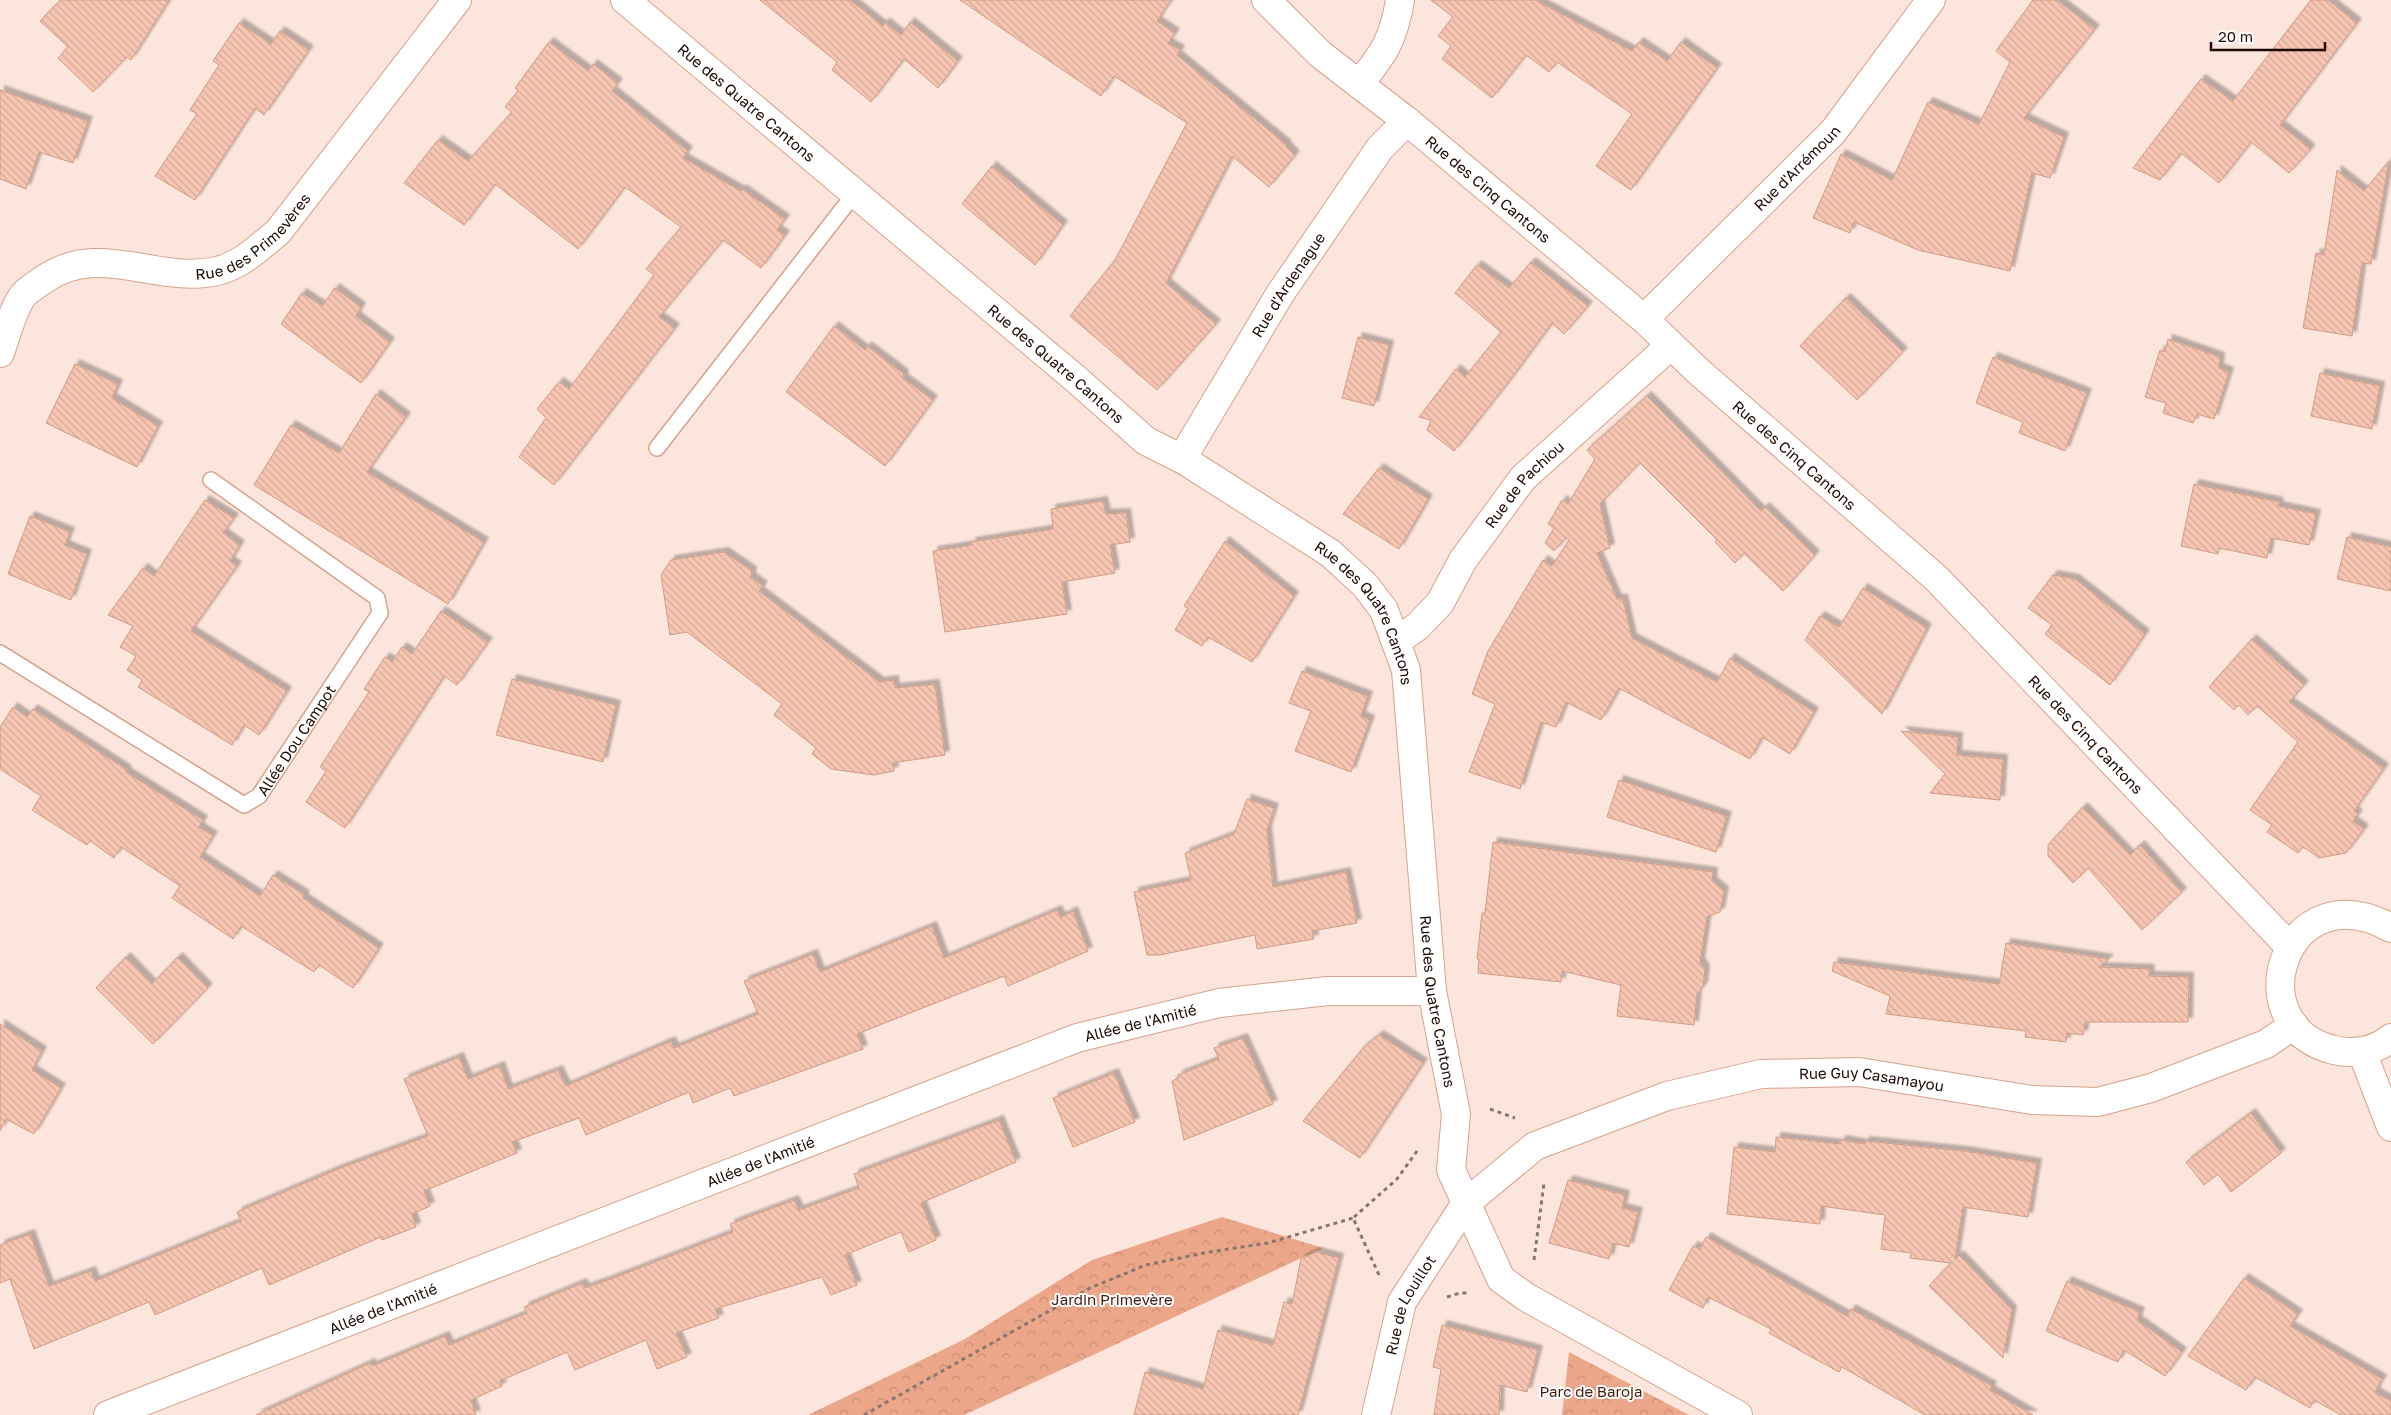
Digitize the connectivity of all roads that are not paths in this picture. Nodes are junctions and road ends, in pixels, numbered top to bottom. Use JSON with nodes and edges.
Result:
{"nodes":[{"id":1,"x":457,"y":0,"type":"edge"},
{"id":2,"x":625,"y":0,"type":"edge"},
{"id":3,"x":1266,"y":0,"type":"edge"},
{"id":4,"x":1400,"y":0,"type":"edge"},
{"id":5,"x":1931,"y":0,"type":"edge"},
{"id":6,"x":1359,"y":84,"type":"junction"},
{"id":7,"x":1407,"y":121,"type":"junction"},
{"id":8,"x":856,"y":193,"type":"junction"},
{"id":9,"x":1644,"y":318,"type":"junction"},
{"id":10,"x":1671,"y":344,"type":"junction"},
{"id":11,"x":0,"y":354,"type":"edge"},
{"id":12,"x":657,"y":448,"type":"dead end"},
{"id":13,"x":1184,"y":460,"type":"junction"},
{"id":14,"x":211,"y":480,"type":"dead end"},
{"id":15,"x":1397,"y":640,"type":"junction"},
{"id":16,"x":0,"y":654,"type":"edge"},
{"id":17,"x":2391,"y":928,"type":"edge"},
{"id":18,"x":2290,"y":947,"type":"junction"},
{"id":19,"x":1432,"y":991,"type":"junction"},
{"id":20,"x":2294,"y":1025,"type":"junction"},
{"id":21,"x":2391,"y":1038,"type":"edge"},
{"id":22,"x":2362,"y":1052,"type":"junction"},
{"id":23,"x":2391,"y":1127,"type":"edge"},
{"id":24,"x":1466,"y":1203,"type":"junction"},
{"id":25,"x":108,"y":1415,"type":"edge"},
{"id":26,"x":1376,"y":1415,"type":"edge"},
{"id":27,"x":1738,"y":1415,"type":"edge"}],
"edges":[{"from":1,"to":11,"type":"street","name":"Rue des Primevères"},
{"from":2,"to":8,"type":"street","name":"Rue des Quatre Cantons"},
{"from":3,"to":6,"type":"street","name":"Rue des Cinq Cantons"},
{"from":4,"to":6,"type":"street"},
{"from":5,"to":9,"type":"street","name":"Rue d'Arrémoun"},
{"from":6,"to":7,"type":"street","name":"Rue des Cinq Cantons"},
{"from":7,"to":9,"type":"street","name":"Rue des Cinq Cantons"},
{"from":7,"to":13,"type":"street","name":"Rue d'Ardenague"},
{"from":8,"to":12,"type":"lane"},
{"from":8,"to":13,"type":"street","name":"Rue des Quatre Cantons"},
{"from":9,"to":10,"type":"street","name":"Rue des Cinq Cantons"},
{"from":10,"to":15,"type":"street","name":"Rue de Pachiou"},
{"from":10,"to":18,"type":"street","name":"Rue des Cinq Cantons"},
{"from":13,"to":15,"type":"street","name":"Rue des Quatre Cantons"},
{"from":14,"to":16,"type":"lane","name":"Allée Dou Campot"},
{"from":15,"to":19,"type":"street","name":"Rue des Quatre Cantons"},
{"from":17,"to":18,"type":"street"},
{"from":18,"to":20,"type":"street"},
{"from":19,"to":24,"type":"street","name":"Rue des Quatre Cantons"},
{"from":19,"to":25,"type":"street","name":"Allée de l'Amitié"},
{"from":20,"to":22,"type":"street"},
{"from":20,"to":24,"type":"street","name":"Rue Guy Casamayou"},
{"from":21,"to":22,"type":"street"},
{"from":22,"to":23,"type":"street"},
{"from":24,"to":26,"type":"street","name":"Rue de Louillot"},
{"from":24,"to":27,"type":"street","name":"Rue des Quatre Cantons"}]}
